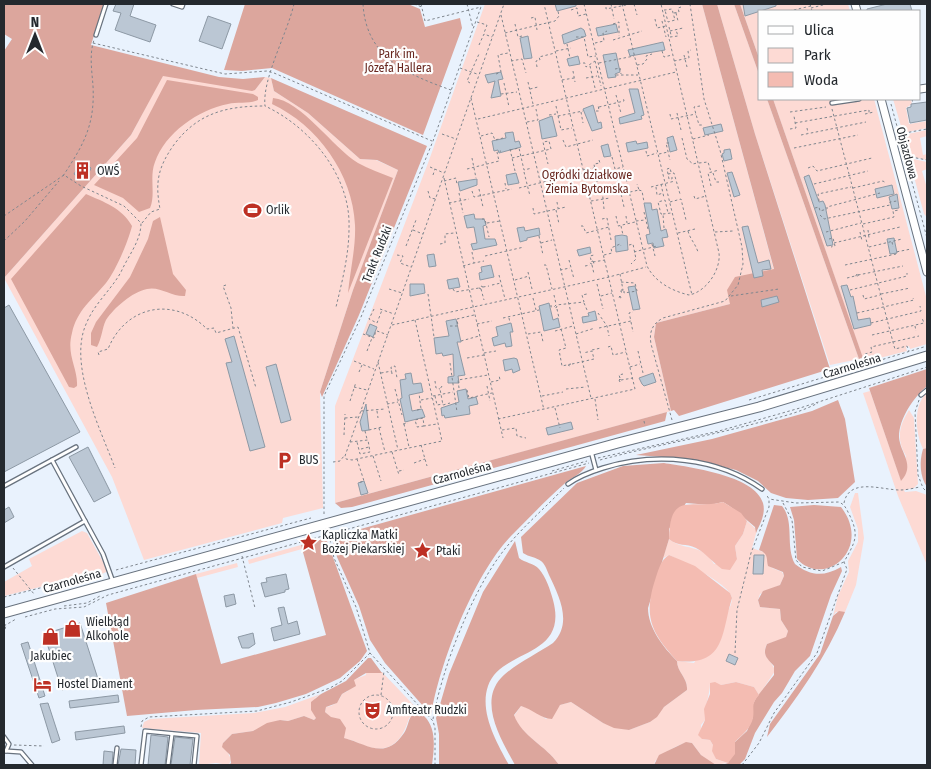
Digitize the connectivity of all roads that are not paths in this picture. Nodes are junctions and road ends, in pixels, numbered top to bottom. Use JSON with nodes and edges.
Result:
{"nodes":[{"id":1,"x":106,"y":4,"type":"edge"},
{"id":2,"x":173,"y":4,"type":"edge"},
{"id":3,"x":183,"y":4,"type":"edge"},
{"id":4,"x":96,"y":35,"type":"road end"},
{"id":5,"x":854,"y":100,"type":"edge"},
{"id":6,"x":881,"y":100,"type":"edge"},
{"id":7,"x":832,"y":105,"type":"road end"},
{"id":8,"x":927,"y":272,"type":"edge"},
{"id":9,"x":927,"y":356,"type":"edge"},
{"id":10,"x":927,"y":390,"type":"edge"},
{"id":11,"x":921,"y":395,"type":"road end"},
{"id":12,"x":76,"y":447,"type":"dead end"},
{"id":13,"x":592,"y":458,"type":"junction"},
{"id":14,"x":52,"y":460,"type":"junction"},
{"id":15,"x":596,"y":470,"type":"junction"},
{"id":16,"x":568,"y":484,"type":"road end"},
{"id":17,"x":4,"y":486,"type":"edge"},
{"id":18,"x":762,"y":489,"type":"road end"},
{"id":19,"x":85,"y":521,"type":"junction"},
{"id":20,"x":4,"y":567,"type":"edge"},
{"id":21,"x":114,"y":582,"type":"junction"},
{"id":22,"x":4,"y":613,"type":"edge"},
{"id":23,"x":172,"y":734,"type":"junction"},
{"id":24,"x":4,"y":737,"type":"edge"},
{"id":25,"x":117,"y":748,"type":"dead end"},
{"id":26,"x":5,"y":751,"type":"edge"},
{"id":27,"x":32,"y":765,"type":"edge"},
{"id":28,"x":115,"y":765,"type":"edge"},
{"id":29,"x":141,"y":765,"type":"edge"},
{"id":30,"x":168,"y":765,"type":"edge"},
{"id":31,"x":194,"y":765,"type":"edge"}],
"edges":[{"from":1,"to":4,"type":"lane"},
{"from":2,"to":3,"type":"lane"},
{"from":5,"to":7,"type":"lane"},
{"from":6,"to":8,"type":"street","name":"Objazdowa"},
{"from":9,"to":13,"type":"street","name":"Czarnoleśna"},
{"from":10,"to":11,"type":"lane"},
{"from":12,"to":14,"type":"lane"},
{"from":13,"to":15,"type":"lane"},
{"from":13,"to":21,"type":"street","name":"Czarnoleśna"},
{"from":14,"to":17,"type":"lane"},
{"from":14,"to":19,"type":"lane"},
{"from":15,"to":16,"type":"lane"},
{"from":15,"to":18,"type":"lane"},
{"from":19,"to":20,"type":"lane"},
{"from":19,"to":21,"type":"lane"},
{"from":21,"to":22,"type":"street","name":"Czarnoleśna"},
{"from":23,"to":29,"type":"lane"},
{"from":23,"to":30,"type":"lane"},
{"from":23,"to":31,"type":"lane"},
{"from":24,"to":26,"type":"lane"},
{"from":25,"to":28,"type":"lane"},
{"from":26,"to":27,"type":"lane"}]}
